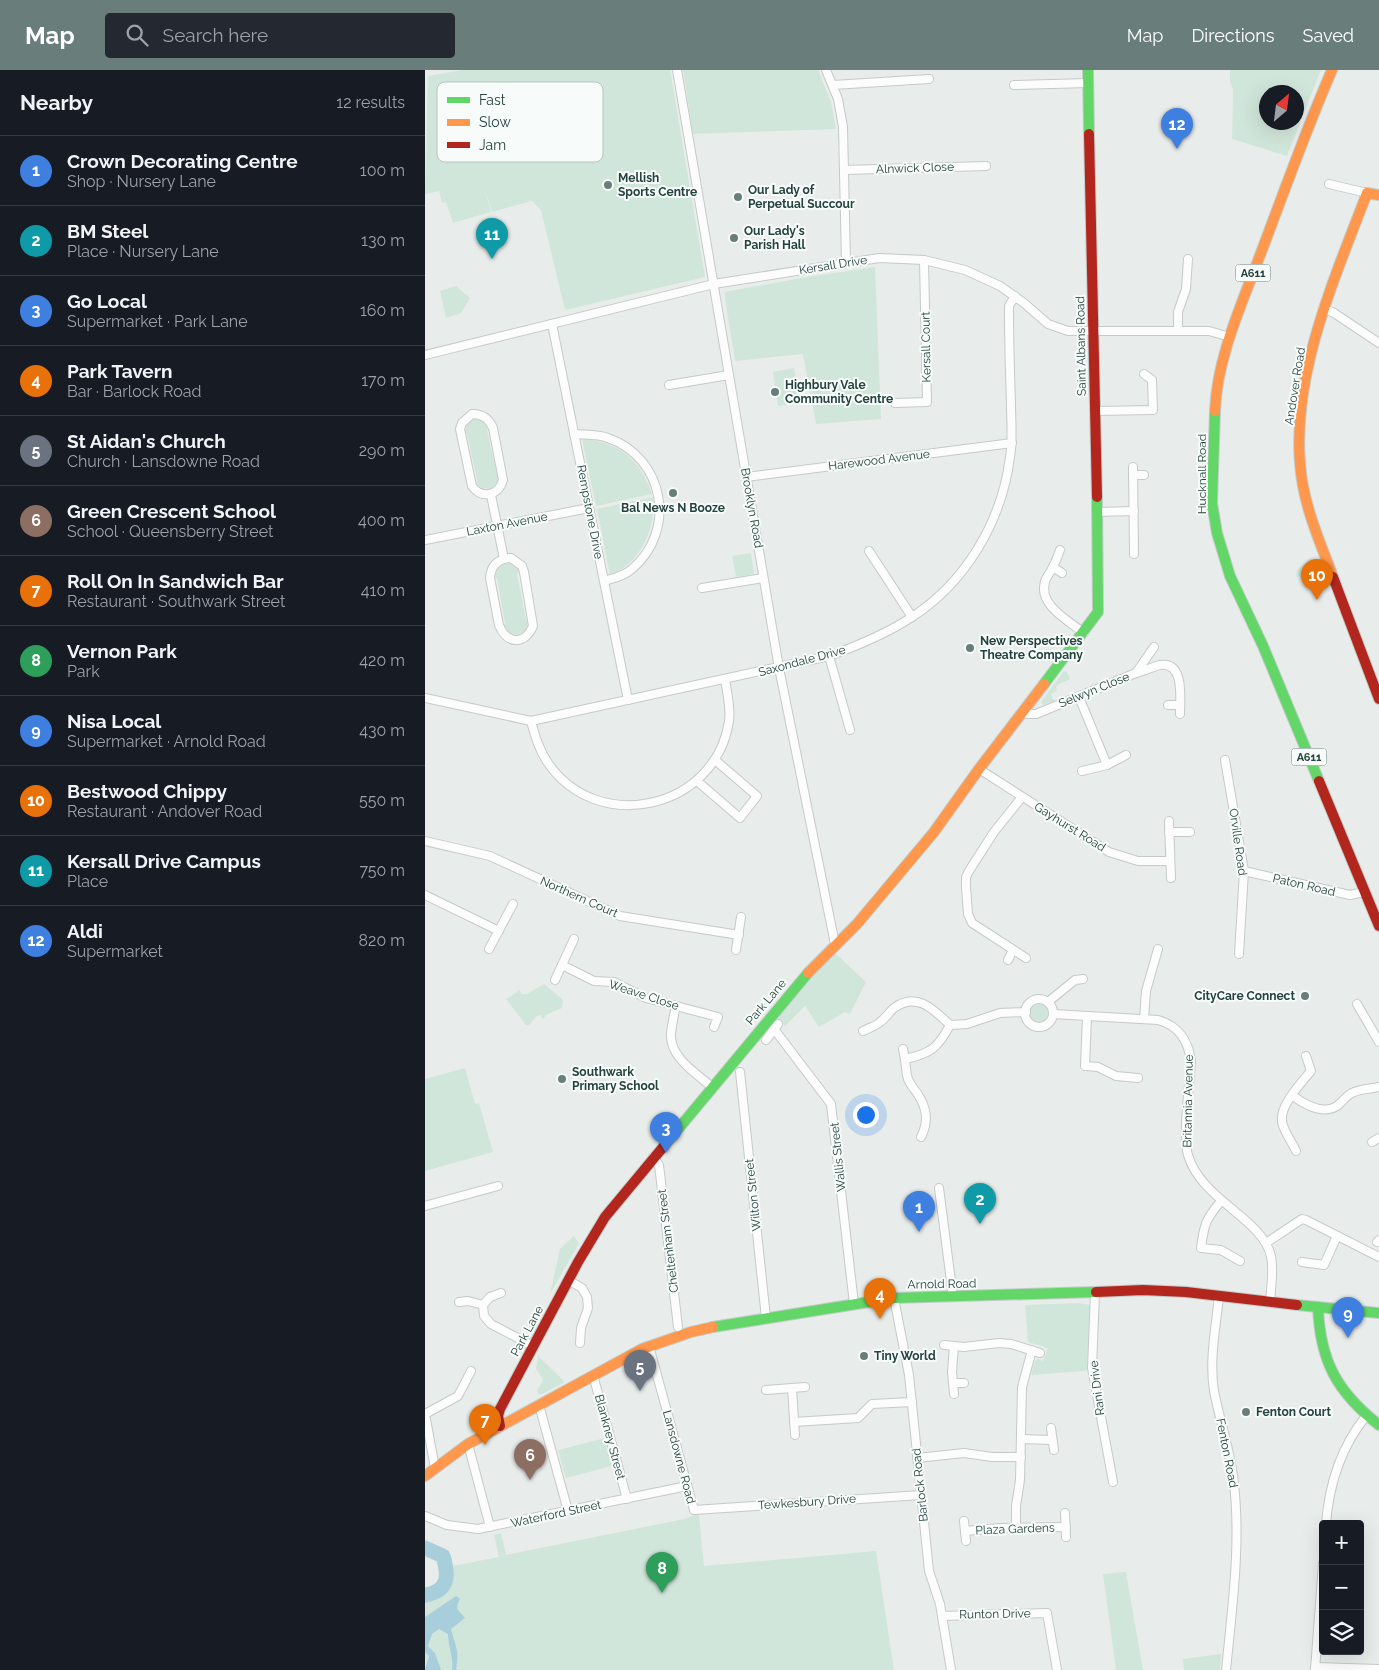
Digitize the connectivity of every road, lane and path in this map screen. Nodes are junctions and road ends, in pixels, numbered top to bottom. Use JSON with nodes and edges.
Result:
{"nodes":[{"id":1,"x":677,"y":70,"type":"edge"},
{"id":2,"x":826,"y":70,"type":"edge"},
{"id":3,"x":1088,"y":70,"type":"edge"},
{"id":4,"x":1332,"y":70,"type":"edge"},
{"id":5,"x":929,"y":79,"type":"dead end"},
{"id":6,"x":1088,"y":83,"type":"junction"},
{"id":7,"x":833,"y":85,"type":"junction"},
{"id":8,"x":1014,"y":85,"type":"dead end"},
{"id":9,"x":986,"y":166,"type":"dead end"},
{"id":10,"x":844,"y":170,"type":"junction"},
{"id":11,"x":1329,"y":184,"type":"dead end"},
{"id":12,"x":1367,"y":193,"type":"junction"},
{"id":13,"x":1379,"y":195,"type":"edge"},
{"id":14,"x":1188,"y":259,"type":"dead end"},
{"id":15,"x":924,"y":260,"type":"junction"},
{"id":16,"x":846,"y":262,"type":"junction"},
{"id":17,"x":714,"y":284,"type":"junction"},
{"id":18,"x":1015,"y":296,"type":"junction"},
{"id":19,"x":1323,"y":308,"type":"junction"},
{"id":20,"x":552,"y":324,"type":"junction"},
{"id":21,"x":1178,"y":331,"type":"junction"},
{"id":22,"x":1093,"y":332,"type":"junction"},
{"id":23,"x":1231,"y":337,"type":"junction"},
{"id":24,"x":1379,"y":343,"type":"edge"},
{"id":25,"x":425,"y":355,"type":"edge"},
{"id":26,"x":1144,"y":374,"type":"dead end"},
{"id":27,"x":729,"y":375,"type":"junction"},
{"id":28,"x":1160,"y":375,"type":"dead end"},
{"id":29,"x":1152,"y":380,"type":"junction"},
{"id":30,"x":669,"y":385,"type":"dead end"},
{"id":31,"x":895,"y":403,"type":"dead end"},
{"id":32,"x":1095,"y":411,"type":"junction"},
{"id":33,"x":574,"y":434,"type":"junction"},
{"id":34,"x":1011,"y":444,"type":"junction"},
{"id":35,"x":1144,"y":475,"type":"dead end"},
{"id":36,"x":746,"y":477,"type":"junction"},
{"id":37,"x":491,"y":495,"type":"junction"},
{"id":38,"x":589,"y":508,"type":"junction"},
{"id":39,"x":1133,"y":511,"type":"junction"},
{"id":40,"x":1097,"y":512,"type":"junction"},
{"id":41,"x":498,"y":526,"type":"junction"},
{"id":42,"x":425,"y":540,"type":"edge"},
{"id":43,"x":1060,"y":550,"type":"dead end"},
{"id":44,"x":869,"y":551,"type":"dead end"},
{"id":45,"x":1135,"y":554,"type":"dead end"},
{"id":46,"x":505,"y":558,"type":"junction"},
{"id":47,"x":1053,"y":567,"type":"junction"},
{"id":48,"x":1063,"y":573,"type":"dead end"},
{"id":49,"x":763,"y":578,"type":"junction"},
{"id":50,"x":604,"y":581,"type":"junction"},
{"id":51,"x":702,"y":588,"type":"dead end"},
{"id":52,"x":912,"y":617,"type":"junction"},
{"id":53,"x":1093,"y":620,"type":"joint"},
{"id":54,"x":1084,"y":632,"type":"junction"},
{"id":55,"x":1154,"y":647,"type":"dead end"},
{"id":56,"x":829,"y":656,"type":"junction"},
{"id":57,"x":779,"y":668,"type":"junction"},
{"id":58,"x":1137,"y":673,"type":"junction"},
{"id":59,"x":725,"y":680,"type":"junction"},
{"id":60,"x":1377,"y":686,"type":"edge"},
{"id":61,"x":1079,"y":697,"type":"junction"},
{"id":62,"x":425,"y":698,"type":"edge"},
{"id":63,"x":1379,"y":699,"type":"edge"},
{"id":64,"x":628,"y":700,"type":"junction"},
{"id":65,"x":1169,"y":705,"type":"dead end"},
{"id":66,"x":1023,"y":711,"type":"junction"},
{"id":67,"x":531,"y":721,"type":"junction"},
{"id":68,"x":850,"y":730,"type":"dead end"},
{"id":69,"x":1126,"y":755,"type":"dead end"},
{"id":70,"x":715,"y":760,"type":"junction"},
{"id":71,"x":1225,"y":760,"type":"dead end"},
{"id":72,"x":1107,"y":765,"type":"junction"},
{"id":73,"x":979,"y":769,"type":"junction"},
{"id":74,"x":1082,"y":771,"type":"dead end"},
{"id":75,"x":697,"y":781,"type":"junction"},
{"id":76,"x":1022,"y":797,"type":"junction"},
{"id":77,"x":1169,"y":821,"type":"dead end"},
{"id":78,"x":1169,"y":832,"type":"junction"},
{"id":79,"x":1190,"y":832,"type":"dead end"},
{"id":80,"x":425,"y":841,"type":"edge"},
{"id":81,"x":1170,"y":861,"type":"junction"},
{"id":82,"x":1244,"y":870,"type":"junction"},
{"id":83,"x":1171,"y":878,"type":"dead end"},
{"id":84,"x":1364,"y":892,"type":"junction"},
{"id":85,"x":425,"y":895,"type":"edge"},
{"id":86,"x":513,"y":904,"type":"dead end"},
{"id":87,"x":741,"y":917,"type":"dead end"},
{"id":88,"x":1379,"y":926,"type":"edge"},
{"id":89,"x":499,"y":931,"type":"junction"},
{"id":90,"x":739,"y":935,"type":"junction"},
{"id":91,"x":574,"y":939,"type":"dead end"},
{"id":92,"x":835,"y":944,"type":"junction"},
{"id":93,"x":489,"y":949,"type":"dead end"},
{"id":94,"x":1158,"y":949,"type":"dead end"},
{"id":95,"x":736,"y":950,"type":"dead end"},
{"id":96,"x":1013,"y":950,"type":"junction"},
{"id":97,"x":1239,"y":954,"type":"dead end"},
{"id":98,"x":1026,"y":958,"type":"dead end"},
{"id":99,"x":1007,"y":960,"type":"dead end"},
{"id":100,"x":561,"y":965,"type":"junction"},
{"id":101,"x":1083,"y":979,"type":"dead end"},
{"id":102,"x":555,"y":980,"type":"dead end"},
{"id":103,"x":1048,"y":1002,"type":"junction"},
{"id":104,"x":1357,"y":1004,"type":"dead end"},
{"id":105,"x":676,"y":1006,"type":"junction"},
{"id":106,"x":1026,"y":1012,"type":"junction"},
{"id":107,"x":1053,"y":1014,"type":"junction"},
{"id":108,"x":1087,"y":1016,"type":"junction"},
{"id":109,"x":1144,"y":1019,"type":"junction"},
{"id":110,"x":951,"y":1025,"type":"junction"},
{"id":111,"x":714,"y":1027,"type":"dead end"},
{"id":112,"x":863,"y":1031,"type":"dead end"},
{"id":113,"x":766,"y":1040,"type":"dead end"},
{"id":114,"x":1379,"y":1042,"type":"edge"},
{"id":115,"x":903,"y":1049,"type":"dead end"},
{"id":116,"x":1307,"y":1056,"type":"dead end"},
{"id":117,"x":905,"y":1059,"type":"junction"},
{"id":118,"x":740,"y":1072,"type":"dead end"},
{"id":119,"x":1138,"y":1078,"type":"dead end"},
{"id":120,"x":712,"y":1087,"type":"junction"},
{"id":121,"x":1379,"y":1087,"type":"edge"},
{"id":122,"x":1293,"y":1096,"type":"junction"},
{"id":123,"x":921,"y":1137,"type":"dead end"},
{"id":124,"x":1296,"y":1151,"type":"dead end"},
{"id":125,"x":653,"y":1157,"type":"junction"},
{"id":126,"x":498,"y":1186,"type":"dead end"},
{"id":127,"x":939,"y":1188,"type":"dead end"},
{"id":128,"x":1221,"y":1201,"type":"junction"},
{"id":129,"x":425,"y":1206,"type":"edge"},
{"id":130,"x":1337,"y":1236,"type":"junction"},
{"id":131,"x":1266,"y":1243,"type":"junction"},
{"id":132,"x":1379,"y":1257,"type":"edge"},
{"id":133,"x":1240,"y":1261,"type":"dead end"},
{"id":134,"x":1302,"y":1262,"type":"dead end"},
{"id":135,"x":568,"y":1280,"type":"junction"},
{"id":136,"x":501,"y":1293,"type":"dead end"},
{"id":137,"x":1095,"y":1293,"type":"junction"},
{"id":138,"x":1219,"y":1296,"type":"junction"},
{"id":139,"x":953,"y":1297,"type":"junction"},
{"id":140,"x":894,"y":1298,"type":"junction"},
{"id":141,"x":459,"y":1302,"type":"dead end"},
{"id":142,"x":1270,"y":1302,"type":"junction"},
{"id":143,"x":854,"y":1304,"type":"junction"},
{"id":144,"x":483,"y":1305,"type":"junction"},
{"id":145,"x":1318,"y":1307,"type":"junction"},
{"id":146,"x":1379,"y":1312,"type":"edge"},
{"id":147,"x":766,"y":1318,"type":"junction"},
{"id":148,"x":678,"y":1327,"type":"dead end"},
{"id":149,"x":580,"y":1343,"type":"dead end"},
{"id":150,"x":943,"y":1345,"type":"dead end"},
{"id":151,"x":533,"y":1346,"type":"junction"},
{"id":152,"x":649,"y":1346,"type":"junction"},
{"id":153,"x":954,"y":1346,"type":"junction"},
{"id":154,"x":1032,"y":1350,"type":"junction"},
{"id":155,"x":1040,"y":1352,"type":"dead end"},
{"id":156,"x":471,"y":1370,"type":"dead end"},
{"id":157,"x":593,"y":1375,"type":"junction"},
{"id":158,"x":953,"y":1383,"type":"junction"},
{"id":159,"x":963,"y":1383,"type":"dead end"},
{"id":160,"x":805,"y":1387,"type":"dead end"},
{"id":161,"x":793,"y":1388,"type":"junction"},
{"id":162,"x":766,"y":1390,"type":"dead end"},
{"id":163,"x":954,"y":1394,"type":"dead end"},
{"id":164,"x":912,"y":1402,"type":"junction"},
{"id":165,"x":539,"y":1405,"type":"junction"},
{"id":166,"x":425,"y":1414,"type":"edge"},
{"id":167,"x":1366,"y":1416,"type":"junction"},
{"id":168,"x":795,"y":1422,"type":"junction"},
{"id":169,"x":1379,"y":1425,"type":"edge"},
{"id":170,"x":500,"y":1426,"type":"junction"},
{"id":171,"x":1051,"y":1428,"type":"dead end"},
{"id":172,"x":795,"y":1435,"type":"dead end"},
{"id":173,"x":1021,"y":1439,"type":"junction"},
{"id":174,"x":1053,"y":1440,"type":"junction"},
{"id":175,"x":467,"y":1444,"type":"junction"},
{"id":176,"x":1054,"y":1450,"type":"dead end"},
{"id":177,"x":1021,"y":1457,"type":"junction"},
{"id":178,"x":917,"y":1458,"type":"junction"},
{"id":179,"x":435,"y":1468,"type":"junction"},
{"id":180,"x":425,"y":1476,"type":"edge"},
{"id":181,"x":1113,"y":1482,"type":"dead end"},
{"id":182,"x":687,"y":1486,"type":"junction"},
{"id":183,"x":921,"y":1495,"type":"junction"},
{"id":184,"x":627,"y":1499,"type":"junction"},
{"id":185,"x":693,"y":1510,"type":"joint"},
{"id":186,"x":568,"y":1511,"type":"junction"},
{"id":187,"x":1065,"y":1513,"type":"dead end"},
{"id":188,"x":425,"y":1516,"type":"edge"},
{"id":189,"x":964,"y":1520,"type":"dead end"},
{"id":190,"x":1326,"y":1520,"type":"edge"},
{"id":191,"x":490,"y":1527,"type":"junction"},
{"id":192,"x":1066,"y":1527,"type":"junction"},
{"id":193,"x":1016,"y":1528,"type":"junction"},
{"id":194,"x":965,"y":1531,"type":"junction"},
{"id":195,"x":1066,"y":1537,"type":"dead end"},
{"id":196,"x":966,"y":1541,"type":"dead end"},
{"id":197,"x":1323,"y":1565,"type":"edge"},
{"id":198,"x":942,"y":1616,"type":"junction"},
{"id":199,"x":1315,"y":1668,"type":"edge"},
{"id":200,"x":1379,"y":1669,"type":"edge"},
{"id":201,"x":951,"y":1670,"type":"edge"},
{"id":202,"x":1057,"y":1670,"type":"edge"},
{"id":203,"x":1226,"y":1670,"type":"edge"}],
"edges":[{"from":1,"to":17,"type":"street","name":"Brooklyn Road"},
{"from":2,"to":7,"type":"street"},
{"from":3,"to":6,"type":"street","name":"Saint Albans Road"},
{"from":4,"to":23,"type":"street","name":"Hucknall Road","number":"A611"},
{"from":5,"to":7,"type":"street"},
{"from":6,"to":8,"type":"street"},
{"from":6,"to":22,"type":"street","name":"Saint Albans Road"},
{"from":7,"to":10,"type":"street"},
{"from":9,"to":10,"type":"street","name":"Alnwick Close"},
{"from":10,"to":16,"type":"street"},
{"from":11,"to":12,"type":"street"},
{"from":12,"to":13,"type":"street"},
{"from":12,"to":19,"type":"street","name":"Andover Road"},
{"from":14,"to":21,"type":"street"},
{"from":15,"to":16,"type":"street","name":"Kersall Drive"},
{"from":15,"to":18,"type":"street","name":"Kersall Drive"},
{"from":15,"to":31,"type":"street","name":"Kersall Court"},
{"from":16,"to":17,"type":"street","name":"Kersall Drive"},
{"from":17,"to":20,"type":"street","name":"Kersall Drive"},
{"from":17,"to":27,"type":"street","name":"Brooklyn Road"},
{"from":18,"to":22,"type":"street","name":"Kersall Drive"},
{"from":18,"to":34,"type":"street","name":"Saxondale Drive"},
{"from":19,"to":24,"type":"street"},
{"from":19,"to":60,"type":"street","name":"Andover Road"},
{"from":20,"to":25,"type":"street","name":"Kersall Drive"},
{"from":20,"to":33,"type":"street","name":"Rempstone Drive"},
{"from":21,"to":22,"type":"street","name":"Kersall Drive"},
{"from":21,"to":23,"type":"street","name":"Kersall Drive"},
{"from":22,"to":32,"type":"street","name":"Saint Albans Road"},
{"from":23,"to":84,"type":"street","name":"Hucknall Road","number":"A611"},
{"from":26,"to":29,"type":"street"},
{"from":27,"to":30,"type":"street"},
{"from":27,"to":36,"type":"street","name":"Brooklyn Road"},
{"from":28,"to":29,"type":"street"},
{"from":29,"to":32,"type":"street"},
{"from":32,"to":40,"type":"street","name":"Saint Albans Road"},
{"from":33,"to":38,"type":"street","name":"Rempstone Drive"},
{"from":33,"to":50,"type":"street"},
{"from":34,"to":36,"type":"street","name":"Harewood Avenue"},
{"from":34,"to":52,"type":"street","name":"Saxondale Drive"},
{"from":35,"to":39,"type":"street"},
{"from":36,"to":49,"type":"street","name":"Brooklyn Road"},
{"from":37,"to":37,"type":"street"},
{"from":37,"to":41,"type":"street"},
{"from":38,"to":41,"type":"street","name":"Laxton Avenue"},
{"from":38,"to":50,"type":"street","name":"Rempstone Drive"},
{"from":39,"to":40,"type":"street"},
{"from":39,"to":45,"type":"street"},
{"from":40,"to":53,"type":"street","name":"Saint Albans Road"},
{"from":41,"to":42,"type":"street","name":"Laxton Avenue"},
{"from":41,"to":46,"type":"street"},
{"from":43,"to":47,"type":"street"},
{"from":44,"to":52,"type":"street"},
{"from":46,"to":46,"type":"street"},
{"from":47,"to":48,"type":"street"},
{"from":47,"to":54,"type":"street"},
{"from":49,"to":51,"type":"street"},
{"from":49,"to":57,"type":"street","name":"Brooklyn Road"},
{"from":50,"to":64,"type":"street","name":"Rempstone Drive"},
{"from":52,"to":56,"type":"street","name":"Saxondale Drive"},
{"from":53,"to":54,"type":"street","name":"Park Lane"},
{"from":54,"to":66,"type":"street","name":"Park Lane"},
{"from":55,"to":58,"type":"street","name":"Selwyn Close"},
{"from":56,"to":57,"type":"street","name":"Saxondale Drive"},
{"from":56,"to":68,"type":"street"},
{"from":57,"to":59,"type":"street","name":"Saxondale Drive"},
{"from":57,"to":92,"type":"street","name":"Brooklyn Road"},
{"from":58,"to":61,"type":"street","name":"Selwyn Close"},
{"from":58,"to":65,"type":"street"},
{"from":59,"to":64,"type":"street","name":"Saxondale Drive"},
{"from":59,"to":70,"type":"street"},
{"from":60,"to":63,"type":"street","name":"Andover Road"},
{"from":61,"to":66,"type":"street","name":"Selwyn Close"},
{"from":61,"to":72,"type":"street"},
{"from":62,"to":67,"type":"street","name":"Saxondale Drive"},
{"from":64,"to":67,"type":"street","name":"Saxondale Drive"},
{"from":66,"to":73,"type":"street","name":"Park Lane"},
{"from":67,"to":75,"type":"street"},
{"from":69,"to":72,"type":"street"},
{"from":70,"to":75,"type":"street"},
{"from":70,"to":75,"type":"street"},
{"from":71,"to":82,"type":"street","name":"Orville Road"},
{"from":72,"to":74,"type":"street"},
{"from":73,"to":76,"type":"street","name":"Gayhurst Road"},
{"from":73,"to":92,"type":"street","name":"Park Lane"},
{"from":76,"to":81,"type":"street","name":"Gayhurst Road"},
{"from":76,"to":96,"type":"street"},
{"from":77,"to":78,"type":"street"},
{"from":78,"to":79,"type":"street"},
{"from":78,"to":81,"type":"street"},
{"from":80,"to":90,"type":"street","name":"Northern Court"},
{"from":81,"to":83,"type":"street"},
{"from":82,"to":84,"type":"street","name":"Paton Road"},
{"from":82,"to":97,"type":"street","name":"Orville Road"},
{"from":84,"to":88,"type":"street","name":"Hucknall Road","number":"A611"},
{"from":85,"to":89,"type":"street"},
{"from":86,"to":89,"type":"street"},
{"from":87,"to":90,"type":"street"},
{"from":89,"to":93,"type":"street"},
{"from":90,"to":95,"type":"street"},
{"from":91,"to":100,"type":"street"},
{"from":92,"to":120,"type":"street","name":"Park Lane"},
{"from":94,"to":109,"type":"street"},
{"from":96,"to":98,"type":"street"},
{"from":96,"to":99,"type":"street"},
{"from":100,"to":102,"type":"street"},
{"from":100,"to":105,"type":"street","name":"Weave Close"},
{"from":101,"to":103,"type":"street"},
{"from":103,"to":106,"type":"street"},
{"from":103,"to":107,"type":"street"},
{"from":104,"to":114,"type":"street"},
{"from":105,"to":111,"type":"street","name":"Weave Close"},
{"from":105,"to":120,"type":"street"},
{"from":106,"to":107,"type":"street"},
{"from":106,"to":110,"type":"street"},
{"from":107,"to":108,"type":"street","name":"Britannia Avenue"},
{"from":108,"to":109,"type":"street","name":"Britannia Avenue"},
{"from":108,"to":119,"type":"street"},
{"from":109,"to":128,"type":"street","name":"Britannia Avenue"},
{"from":110,"to":112,"type":"street"},
{"from":110,"to":117,"type":"street"},
{"from":113,"to":143,"type":"street","name":"Wallis Street"},
{"from":115,"to":117,"type":"street"},
{"from":116,"to":122,"type":"street"},
{"from":117,"to":123,"type":"street"},
{"from":118,"to":147,"type":"street","name":"Wilton Street"},
{"from":120,"to":125,"type":"street","name":"Park Lane"},
{"from":121,"to":122,"type":"street"},
{"from":122,"to":124,"type":"street"},
{"from":125,"to":135,"type":"street","name":"Park Lane"},
{"from":125,"to":148,"type":"street","name":"Cheltenham Street"},
{"from":126,"to":129,"type":"street"},
{"from":127,"to":139,"type":"street"},
{"from":128,"to":131,"type":"street","name":"Britannia Avenue"},
{"from":128,"to":133,"type":"street"},
{"from":130,"to":131,"type":"street"},
{"from":130,"to":132,"type":"street"},
{"from":130,"to":134,"type":"street"},
{"from":131,"to":142,"type":"street"},
{"from":135,"to":149,"type":"street"},
{"from":135,"to":151,"type":"street","name":"Park Lane"},
{"from":136,"to":144,"type":"street"},
{"from":137,"to":138,"type":"street","name":"Arnold Road"},
{"from":137,"to":139,"type":"street","name":"Arnold Road"},
{"from":137,"to":181,"type":"street","name":"Rani Drive"},
{"from":138,"to":142,"type":"street","name":"Arnold Road"},
{"from":138,"to":203,"type":"street","name":"Fenton Road"},
{"from":139,"to":140,"type":"street","name":"Arnold Road"},
{"from":140,"to":143,"type":"street","name":"Arnold Road"},
{"from":140,"to":164,"type":"street","name":"Barlock Road"},
{"from":141,"to":144,"type":"street"},
{"from":142,"to":145,"type":"street","name":"Arnold Road"},
{"from":143,"to":147,"type":"street","name":"Arnold Road"},
{"from":144,"to":151,"type":"street"},
{"from":145,"to":146,"type":"street","name":"Arnold Road"},
{"from":145,"to":167,"type":"street"},
{"from":147,"to":152,"type":"street","name":"Arnold Road"},
{"from":150,"to":153,"type":"street"},
{"from":151,"to":170,"type":"street","name":"Park Lane"},
{"from":152,"to":157,"type":"street","name":"Arnold Road"},
{"from":152,"to":182,"type":"street","name":"Lansdowne Road"},
{"from":153,"to":154,"type":"street"},
{"from":153,"to":158,"type":"street"},
{"from":154,"to":155,"type":"street"},
{"from":154,"to":173,"type":"street"},
{"from":156,"to":166,"type":"street"},
{"from":157,"to":165,"type":"street","name":"Arnold Road"},
{"from":157,"to":184,"type":"street","name":"Blankney Street"},
{"from":158,"to":159,"type":"street"},
{"from":158,"to":163,"type":"street"},
{"from":160,"to":161,"type":"street"},
{"from":161,"to":162,"type":"street"},
{"from":161,"to":168,"type":"street"},
{"from":164,"to":168,"type":"street"},
{"from":164,"to":178,"type":"street","name":"Barlock Road"},
{"from":165,"to":170,"type":"street","name":"Arnold Road"},
{"from":165,"to":186,"type":"street"},
{"from":166,"to":179,"type":"street"},
{"from":167,"to":169,"type":"street"},
{"from":167,"to":190,"type":"street"},
{"from":168,"to":172,"type":"street"},
{"from":170,"to":175,"type":"street","name":"Arnold Road"},
{"from":171,"to":174,"type":"street"},
{"from":173,"to":174,"type":"street"},
{"from":173,"to":177,"type":"street"},
{"from":174,"to":176,"type":"street"},
{"from":175,"to":179,"type":"street","name":"Arnold Road"},
{"from":175,"to":191,"type":"street"},
{"from":177,"to":178,"type":"street"},
{"from":177,"to":193,"type":"street"},
{"from":178,"to":183,"type":"street","name":"Barlock Road"},
{"from":179,"to":180,"type":"street","name":"Arnold Road"},
{"from":182,"to":184,"type":"street","name":"Waterford Street"},
{"from":182,"to":185,"type":"street","name":"Lansdowne Road"},
{"from":183,"to":185,"type":"street","name":"Tewkesbury Drive"},
{"from":183,"to":198,"type":"street","name":"Barlock Road"},
{"from":184,"to":186,"type":"street","name":"Waterford Street"},
{"from":186,"to":191,"type":"street","name":"Waterford Street"},
{"from":187,"to":192,"type":"street","name":"Plaza Gardens"},
{"from":188,"to":191,"type":"street","name":"Waterford Street"},
{"from":189,"to":194,"type":"street","name":"Plaza Gardens"},
{"from":192,"to":193,"type":"street","name":"Plaza Gardens"},
{"from":192,"to":195,"type":"street","name":"Plaza Gardens"},
{"from":193,"to":194,"type":"street","name":"Plaza Gardens"},
{"from":194,"to":196,"type":"street","name":"Plaza Gardens"},
{"from":197,"to":199,"type":"street"},
{"from":198,"to":201,"type":"street","name":"Barlock Road"},
{"from":198,"to":202,"type":"street","name":"Runton Drive"},
{"from":199,"to":200,"type":"street"}]}
